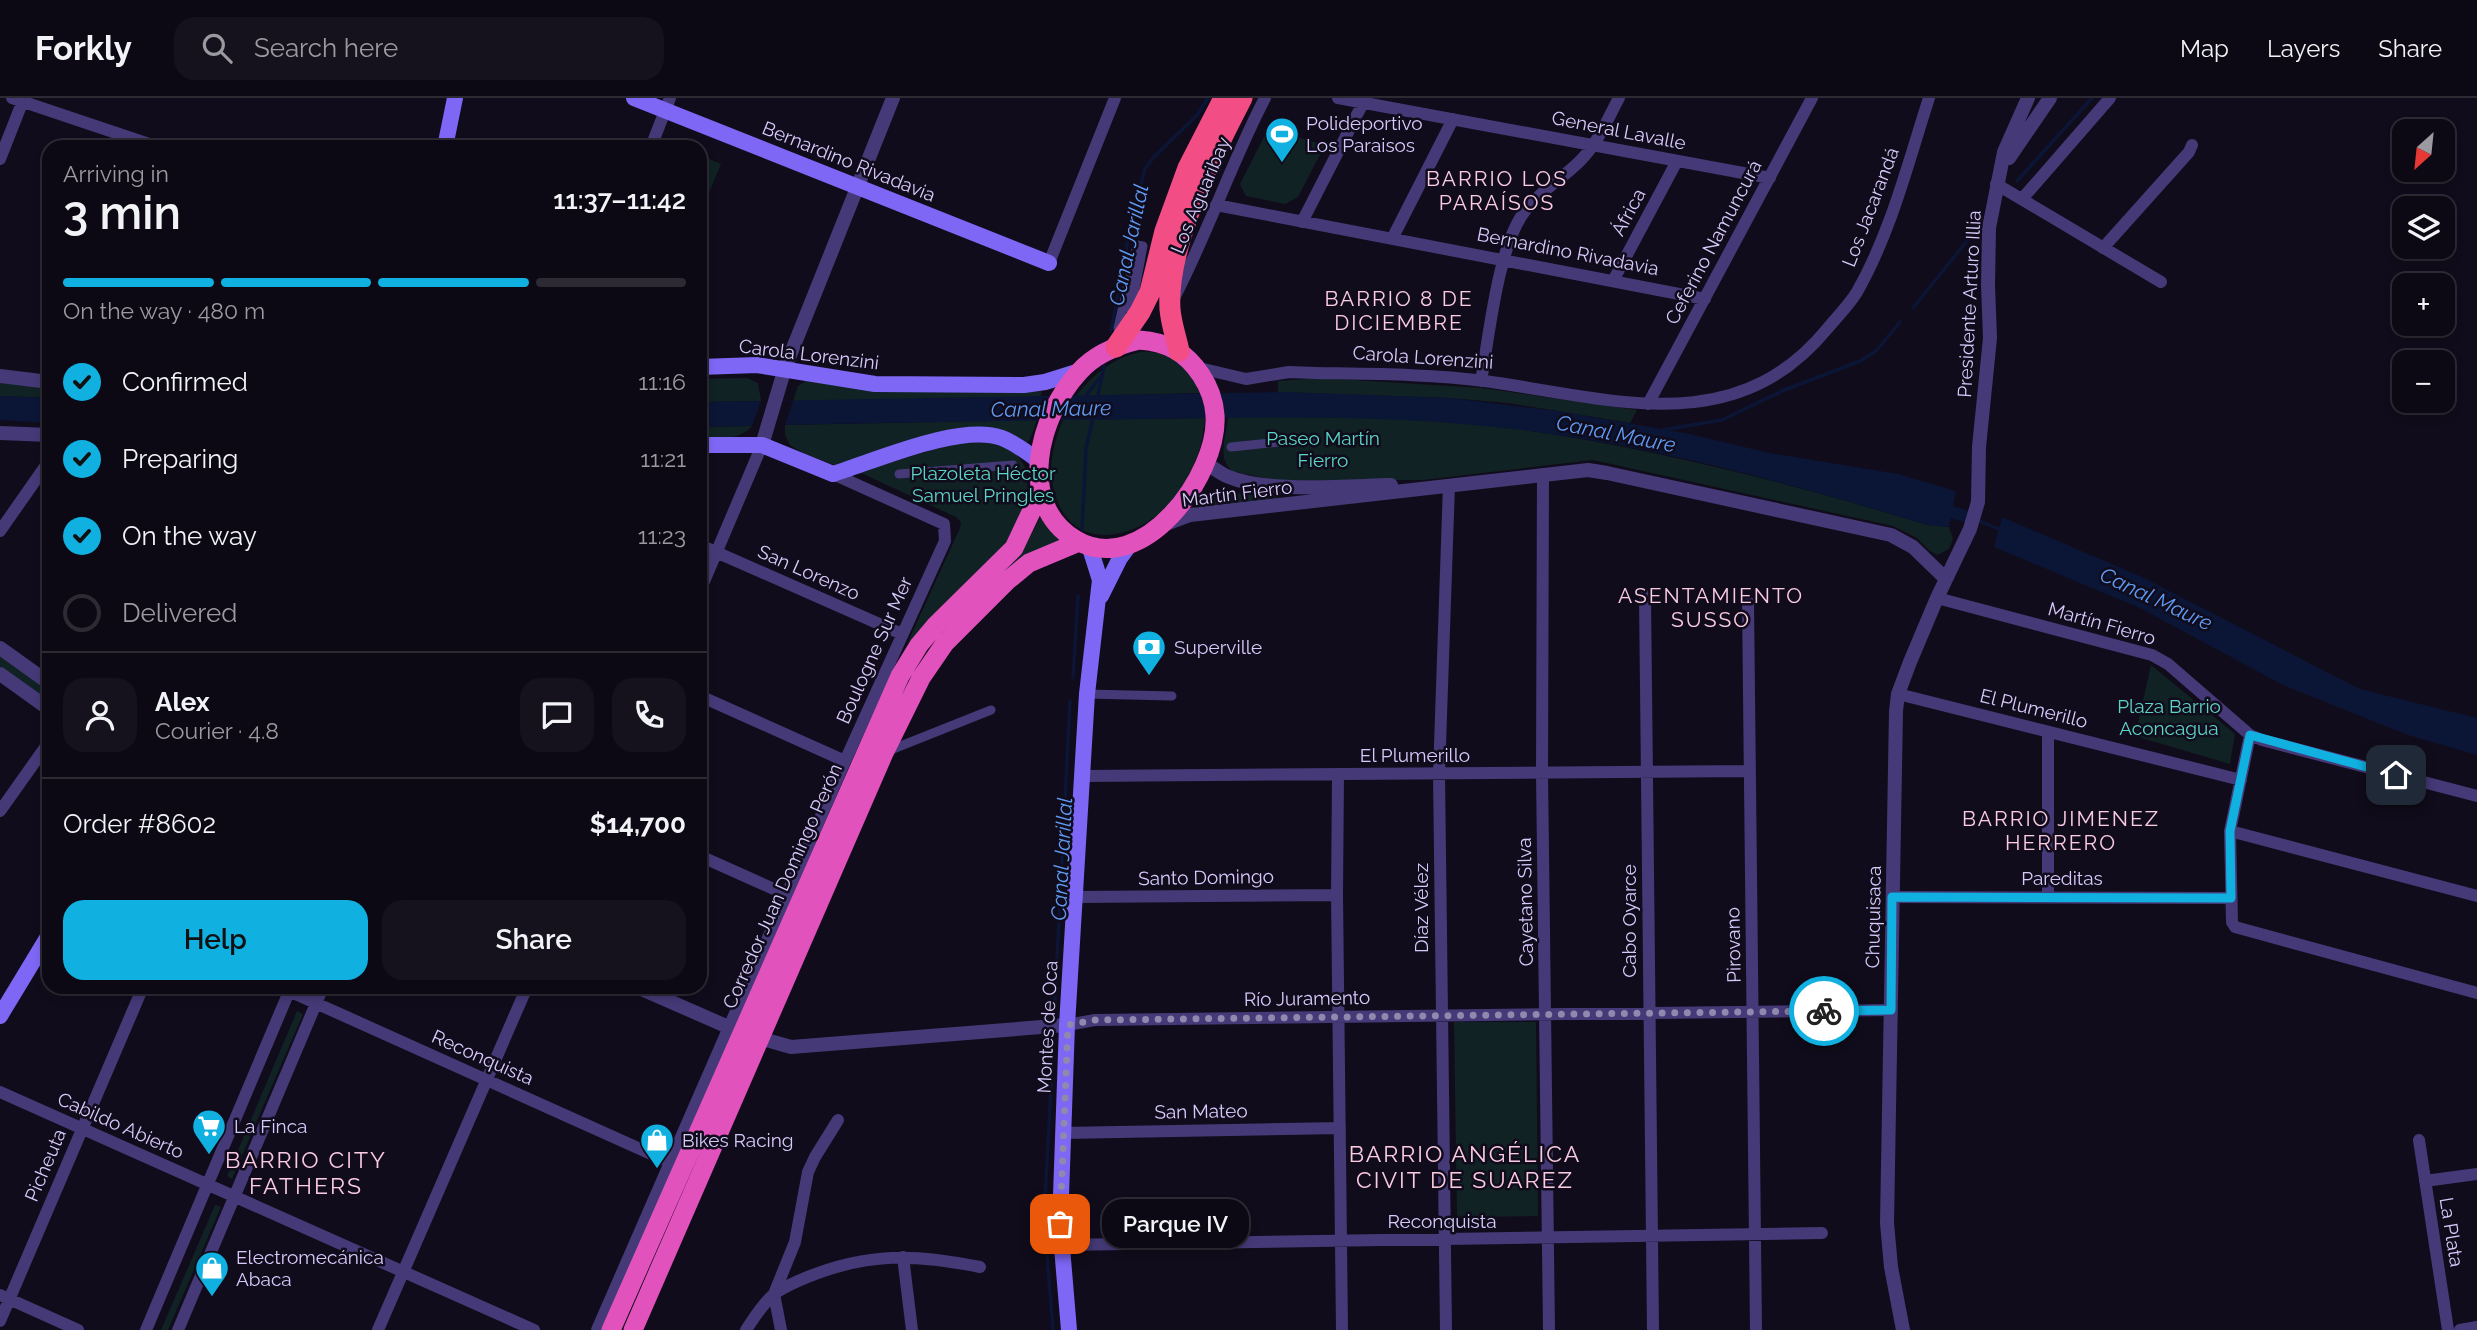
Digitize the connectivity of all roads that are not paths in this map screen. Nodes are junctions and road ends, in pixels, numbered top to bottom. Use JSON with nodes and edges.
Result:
{"nodes":[{"id":1,"x":455,"y":98,"type":"edge"},
{"id":2,"x":634,"y":98,"type":"edge"},
{"id":3,"x":893,"y":98,"type":"edge"},
{"id":4,"x":1115,"y":98,"type":"edge"},
{"id":5,"x":1224,"y":98,"type":"edge"},
{"id":6,"x":1242,"y":98,"type":"edge"},
{"id":7,"x":1265,"y":98,"type":"edge"},
{"id":8,"x":1338,"y":98,"type":"edge"},
{"id":9,"x":1619,"y":98,"type":"edge"},
{"id":10,"x":1812,"y":98,"type":"edge"},
{"id":11,"x":1929,"y":98,"type":"edge"},
{"id":12,"x":2028,"y":98,"type":"edge"},
{"id":13,"x":2050,"y":98,"type":"edge"},
{"id":14,"x":2110,"y":98,"type":"edge"},
{"id":15,"x":19,"y":99,"type":"edge"},
{"id":16,"x":1363,"y":103,"type":"junction"},
{"id":17,"x":668,"y":104,"type":"edge"},
{"id":18,"x":1453,"y":119,"type":"junction"},
{"id":19,"x":138,"y":140,"type":"edge"},
{"id":20,"x":446,"y":140,"type":"edge"},
{"id":21,"x":654,"y":140,"type":"edge"},
{"id":22,"x":1594,"y":145,"type":"junction"},
{"id":23,"x":2192,"y":145,"type":"dead end"},
{"id":24,"x":0,"y":159,"type":"edge"},
{"id":25,"x":1677,"y":161,"type":"junction"},
{"id":26,"x":1770,"y":178,"type":"junction"},
{"id":27,"x":1998,"y":179,"type":"junction"},
{"id":28,"x":857,"y":187,"type":"junction"},
{"id":29,"x":2022,"y":199,"type":"junction"},
{"id":30,"x":1216,"y":205,"type":"junction"},
{"id":31,"x":1302,"y":222,"type":"junction"},
{"id":32,"x":1392,"y":239,"type":"junction"},
{"id":33,"x":2103,"y":247,"type":"junction"},
{"id":34,"x":1504,"y":260,"type":"junction"},
{"id":35,"x":1049,"y":263,"type":"joint"},
{"id":36,"x":1613,"y":281,"type":"junction"},
{"id":37,"x":2161,"y":282,"type":"dead end"},
{"id":38,"x":1705,"y":299,"type":"junction"},
{"id":39,"x":1170,"y":306,"type":"junction"},
{"id":40,"x":1125,"y":329,"type":"junction"},
{"id":41,"x":1179,"y":351,"type":"junction"},
{"id":42,"x":707,"y":366,"type":"edge"},
{"id":43,"x":1195,"y":367,"type":"junction"},
{"id":44,"x":785,"y":368,"type":"junction"},
{"id":45,"x":1080,"y":371,"type":"junction"},
{"id":46,"x":0,"y":376,"type":"edge"},
{"id":47,"x":42,"y":381,"type":"edge"},
{"id":48,"x":1481,"y":381,"type":"junction"},
{"id":49,"x":1648,"y":404,"type":"junction"},
{"id":50,"x":0,"y":433,"type":"edge"},
{"id":51,"x":42,"y":435,"type":"edge"},
{"id":52,"x":1310,"y":439,"type":"dead end"},
{"id":53,"x":707,"y":445,"type":"edge"},
{"id":54,"x":762,"y":445,"type":"junction"},
{"id":55,"x":1231,"y":447,"type":"dead end"},
{"id":56,"x":1039,"y":461,"type":"junction"},
{"id":57,"x":1206,"y":463,"type":"junction"},
{"id":58,"x":1013,"y":465,"type":"dead end"},
{"id":59,"x":42,"y":471,"type":"edge"},
{"id":60,"x":833,"y":474,"type":"junction"},
{"id":61,"x":900,"y":474,"type":"dead end"},
{"id":62,"x":1544,"y":474,"type":"junction"},
{"id":63,"x":1448,"y":485,"type":"junction"},
{"id":64,"x":1041,"y":491,"type":"junction"},
{"id":65,"x":1974,"y":519,"type":"joint"},
{"id":66,"x":1157,"y":528,"type":"junction"},
{"id":67,"x":0,"y":531,"type":"edge"},
{"id":68,"x":1131,"y":543,"type":"junction"},
{"id":69,"x":1084,"y":544,"type":"junction"},
{"id":70,"x":707,"y":548,"type":"edge"},
{"id":71,"x":717,"y":552,"type":"junction"},
{"id":72,"x":707,"y":575,"type":"edge"},
{"id":73,"x":1946,"y":579,"type":"junction"},
{"id":74,"x":1645,"y":596,"type":"dead end"},
{"id":75,"x":1937,"y":598,"type":"junction"},
{"id":76,"x":1098,"y":601,"type":"junction"},
{"id":77,"x":1748,"y":602,"type":"dead end"},
{"id":78,"x":902,"y":634,"type":"junction"},
{"id":79,"x":0,"y":649,"type":"edge"},
{"id":80,"x":0,"y":674,"type":"edge"},
{"id":81,"x":42,"y":678,"type":"edge"},
{"id":82,"x":1087,"y":694,"type":"junction"},
{"id":83,"x":1898,"y":694,"type":"junction"},
{"id":84,"x":1172,"y":696,"type":"dead end"},
{"id":85,"x":707,"y":699,"type":"edge"},
{"id":86,"x":42,"y":700,"type":"edge"},
{"id":87,"x":991,"y":710,"type":"dead end"},
{"id":88,"x":2049,"y":732,"type":"junction"},
{"id":89,"x":2250,"y":735,"type":"junction"},
{"id":90,"x":42,"y":751,"type":"edge"},
{"id":91,"x":884,"y":753,"type":"junction"},
{"id":92,"x":845,"y":761,"type":"junction"},
{"id":93,"x":1749,"y":771,"type":"junction"},
{"id":94,"x":1648,"y":772,"type":"junction"},
{"id":95,"x":1542,"y":773,"type":"junction"},
{"id":96,"x":1338,"y":774,"type":"junction"},
{"id":97,"x":1439,"y":774,"type":"junction"},
{"id":98,"x":1082,"y":776,"type":"junction"},
{"id":99,"x":2241,"y":779,"type":"junction"},
{"id":100,"x":2477,"y":796,"type":"edge"},
{"id":101,"x":0,"y":811,"type":"edge"},
{"id":102,"x":2230,"y":831,"type":"junction"},
{"id":103,"x":707,"y":859,"type":"edge"},
{"id":104,"x":787,"y":895,"type":"junction"},
{"id":105,"x":1337,"y":895,"type":"junction"},
{"id":106,"x":2477,"y":896,"type":"edge"},
{"id":107,"x":1075,"y":897,"type":"junction"},
{"id":108,"x":1892,"y":897,"type":"junction"},
{"id":109,"x":2048,"y":897,"type":"junction"},
{"id":110,"x":2231,"y":898,"type":"junction"},
{"id":111,"x":42,"y":946,"type":"edge"},
{"id":112,"x":2477,"y":993,"type":"edge"},
{"id":113,"x":140,"y":994,"type":"edge"},
{"id":114,"x":285,"y":994,"type":"edge"},
{"id":115,"x":299,"y":994,"type":"edge"},
{"id":116,"x":320,"y":994,"type":"edge"},
{"id":117,"x":524,"y":994,"type":"edge"},
{"id":118,"x":653,"y":994,"type":"edge"},
{"id":119,"x":317,"y":1003,"type":"junction"},
{"id":120,"x":1891,"y":1010,"type":"junction"},
{"id":121,"x":1753,"y":1012,"type":"junction"},
{"id":122,"x":1649,"y":1013,"type":"junction"},
{"id":123,"x":1545,"y":1014,"type":"junction"},
{"id":124,"x":0,"y":1016,"type":"edge"},
{"id":125,"x":1441,"y":1016,"type":"junction"},
{"id":126,"x":1338,"y":1017,"type":"junction"},
{"id":127,"x":1068,"y":1025,"type":"junction"},
{"id":128,"x":743,"y":1033,"type":"junction"},
{"id":129,"x":486,"y":1080,"type":"junction"},
{"id":130,"x":0,"y":1092,"type":"edge"},
{"id":131,"x":838,"y":1120,"type":"dead end"},
{"id":132,"x":81,"y":1128,"type":"junction"},
{"id":133,"x":1340,"y":1128,"type":"junction"},
{"id":134,"x":1063,"y":1133,"type":"junction"},
{"id":135,"x":2418,"y":1140,"type":"dead end"},
{"id":136,"x":669,"y":1162,"type":"junction"},
{"id":137,"x":2477,"y":1174,"type":"edge"},
{"id":138,"x":2425,"y":1181,"type":"junction"},
{"id":139,"x":208,"y":1185,"type":"junction"},
{"id":140,"x":234,"y":1196,"type":"junction"},
{"id":141,"x":1822,"y":1234,"type":"dead end"},
{"id":142,"x":1755,"y":1236,"type":"junction"},
{"id":143,"x":1652,"y":1237,"type":"junction"},
{"id":144,"x":1548,"y":1239,"type":"junction"},
{"id":145,"x":1445,"y":1240,"type":"junction"},
{"id":146,"x":1342,"y":1241,"type":"junction"},
{"id":147,"x":1061,"y":1245,"type":"junction"},
{"id":148,"x":903,"y":1257,"type":"junction"},
{"id":149,"x":980,"y":1267,"type":"dead end"},
{"id":150,"x":404,"y":1272,"type":"junction"},
{"id":151,"x":774,"y":1294,"type":"junction"},
{"id":152,"x":5,"y":1297,"type":"edge"},
{"id":153,"x":0,"y":1321,"type":"edge"},
{"id":154,"x":2477,"y":1327,"type":"edge"},
{"id":155,"x":78,"y":1330,"type":"edge"},
{"id":156,"x":146,"y":1330,"type":"edge"},
{"id":157,"x":178,"y":1330,"type":"edge"},
{"id":158,"x":378,"y":1330,"type":"edge"},
{"id":159,"x":534,"y":1330,"type":"edge"},
{"id":160,"x":597,"y":1330,"type":"edge"},
{"id":161,"x":611,"y":1330,"type":"edge"},
{"id":162,"x":633,"y":1330,"type":"edge"},
{"id":163,"x":746,"y":1330,"type":"edge"},
{"id":164,"x":780,"y":1330,"type":"edge"},
{"id":165,"x":912,"y":1330,"type":"edge"},
{"id":166,"x":1069,"y":1330,"type":"edge"},
{"id":167,"x":1342,"y":1330,"type":"edge"},
{"id":168,"x":1446,"y":1330,"type":"edge"},
{"id":169,"x":1549,"y":1330,"type":"edge"},
{"id":170,"x":1653,"y":1330,"type":"edge"},
{"id":171,"x":1756,"y":1330,"type":"edge"},
{"id":172,"x":1903,"y":1330,"type":"edge"},
{"id":173,"x":2448,"y":1330,"type":"edge"},
{"id":174,"x":2460,"y":1330,"type":"edge"}],
"edges":[{"from":1,"to":20,"type":"main road"},
{"from":2,"to":17,"type":"main road","name":"Bernardino Rivadavia"},
{"from":3,"to":28,"type":"street"},
{"from":4,"to":35,"type":"street"},
{"from":5,"to":40,"type":"highway"},
{"from":6,"to":39,"type":"highway"},
{"from":7,"to":30,"type":"street","name":"Los Aguaribay"},
{"from":8,"to":16,"type":"street","name":"General Lavalle"},
{"from":9,"to":22,"type":"street"},
{"from":10,"to":26,"type":"street","name":"Ceferino Namuncurá"},
{"from":11,"to":49,"type":"street","name":"Los Jacarandá"},
{"from":12,"to":27,"type":"street","name":"Presidente Arturo Illia"},
{"from":13,"to":27,"type":"street","name":"Presidente Arturo Illia"},
{"from":14,"to":29,"type":"street"},
{"from":15,"to":19,"type":"street"},
{"from":15,"to":24,"type":"street"},
{"from":16,"to":18,"type":"street","name":"General Lavalle"},
{"from":16,"to":31,"type":"street"},
{"from":17,"to":21,"type":"street"},
{"from":17,"to":28,"type":"main road","name":"Bernardino Rivadavia"},
{"from":18,"to":22,"type":"street","name":"General Lavalle"},
{"from":18,"to":32,"type":"street"},
{"from":22,"to":25,"type":"street","name":"General Lavalle"},
{"from":22,"to":34,"type":"street"},
{"from":23,"to":33,"type":"street"},
{"from":25,"to":26,"type":"street","name":"General Lavalle"},
{"from":25,"to":36,"type":"street","name":"África"},
{"from":26,"to":38,"type":"street","name":"Ceferino Namuncurá"},
{"from":27,"to":29,"type":"street"},
{"from":27,"to":65,"type":"street","name":"Presidente Arturo Illia"},
{"from":28,"to":35,"type":"main road","name":"Bernardino Rivadavia"},
{"from":28,"to":44,"type":"street"},
{"from":29,"to":33,"type":"street"},
{"from":30,"to":31,"type":"street","name":"Bernardino Rivadavia"},
{"from":30,"to":39,"type":"street","name":"Los Aguaribay"},
{"from":31,"to":32,"type":"street","name":"Bernardino Rivadavia"},
{"from":32,"to":34,"type":"street","name":"Bernardino Rivadavia"},
{"from":33,"to":37,"type":"street"},
{"from":34,"to":36,"type":"street","name":"Bernardino Rivadavia"},
{"from":34,"to":48,"type":"street"},
{"from":36,"to":38,"type":"street","name":"Bernardino Rivadavia"},
{"from":38,"to":49,"type":"street","name":"Ceferino Namuncurá"},
{"from":39,"to":41,"type":"highway"},
{"from":40,"to":40,"type":"street"},
{"from":40,"to":41,"type":"highway"},
{"from":40,"to":45,"type":"highway"},
{"from":41,"to":43,"type":"highway"},
{"from":42,"to":44,"type":"main road","name":"Carola Lorenzini"},
{"from":43,"to":48,"type":"street","name":"Carola Lorenzini"},
{"from":43,"to":57,"type":"highway"},
{"from":44,"to":45,"type":"main road","name":"Carola Lorenzini"},
{"from":44,"to":54,"type":"street"},
{"from":45,"to":56,"type":"highway"},
{"from":46,"to":47,"type":"street"},
{"from":48,"to":49,"type":"street","name":"Carola Lorenzini"},
{"from":50,"to":51,"type":"street"},
{"from":52,"to":55,"type":"street"},
{"from":53,"to":54,"type":"main road"},
{"from":54,"to":60,"type":"main road"},
{"from":54,"to":71,"type":"street"},
{"from":56,"to":60,"type":"main road"},
{"from":56,"to":64,"type":"highway"},
{"from":57,"to":63,"type":"street","name":"Martín Fierro"},
{"from":57,"to":66,"type":"highway"},
{"from":58,"to":61,"type":"street"},
{"from":59,"to":67,"type":"street"},
{"from":60,"to":78,"type":"street","name":"Boulogne Sur Mer"},
{"from":62,"to":63,"type":"street","name":"Martín Fierro"},
{"from":62,"to":73,"type":"street","name":"Martín Fierro"},
{"from":62,"to":95,"type":"street","name":"Cayetano Silva"},
{"from":63,"to":66,"type":"street","name":"Martín Fierro"},
{"from":63,"to":97,"type":"street","name":"Díaz Vélez"},
{"from":64,"to":69,"type":"highway"},
{"from":64,"to":128,"type":"highway","name":"Corredor Juan Domingo Perón"},
{"from":65,"to":73,"type":"street","name":"Chuquisaca"},
{"from":66,"to":68,"type":"highway"},
{"from":68,"to":69,"type":"highway"},
{"from":68,"to":76,"type":"main road","name":"Montes de Oca"},
{"from":69,"to":76,"type":"main road","name":"Montes de Oca"},
{"from":69,"to":91,"type":"highway","name":"Corredor Juan Domingo Perón"},
{"from":70,"to":71,"type":"street","name":"San Lorenzo"},
{"from":71,"to":72,"type":"street"},
{"from":71,"to":78,"type":"street","name":"San Lorenzo"},
{"from":73,"to":75,"type":"street","name":"Chuquisaca"},
{"from":74,"to":94,"type":"street","name":"Cabo Oyarce"},
{"from":75,"to":83,"type":"street","name":"Chuquisaca"},
{"from":75,"to":89,"type":"street","name":"Martín Fierro"},
{"from":76,"to":82,"type":"main road","name":"Montes de Oca"},
{"from":77,"to":93,"type":"street","name":"Pirovano"},
{"from":78,"to":92,"type":"street","name":"Boulogne Sur Mer"},
{"from":79,"to":81,"type":"street"},
{"from":80,"to":86,"type":"street"},
{"from":82,"to":84,"type":"street"},
{"from":82,"to":98,"type":"main road","name":"Montes de Oca"},
{"from":83,"to":88,"type":"street","name":"El Plumerillo"},
{"from":83,"to":108,"type":"street","name":"Chuquisaca"},
{"from":85,"to":92,"type":"street"},
{"from":87,"to":91,"type":"street"},
{"from":88,"to":99,"type":"street","name":"El Plumerillo"},
{"from":88,"to":109,"type":"street"},
{"from":89,"to":99,"type":"street"},
{"from":89,"to":100,"type":"street","name":"Martín Fierro"},
{"from":90,"to":101,"type":"street"},
{"from":91,"to":128,"type":"highway","name":"Corredor Juan Domingo Perón"},
{"from":92,"to":104,"type":"street","name":"Boulogne Sur Mer"},
{"from":93,"to":94,"type":"street","name":"El Plumerillo"},
{"from":93,"to":121,"type":"street","name":"Pirovano"},
{"from":94,"to":95,"type":"street","name":"El Plumerillo"},
{"from":94,"to":122,"type":"street","name":"Cabo Oyarce"},
{"from":95,"to":97,"type":"street","name":"El Plumerillo"},
{"from":95,"to":123,"type":"street","name":"Cayetano Silva"},
{"from":96,"to":97,"type":"street","name":"El Plumerillo"},
{"from":96,"to":98,"type":"street","name":"El Plumerillo"},
{"from":96,"to":105,"type":"street"},
{"from":97,"to":125,"type":"street","name":"Díaz Vélez"},
{"from":98,"to":107,"type":"main road","name":"Montes de Oca"},
{"from":99,"to":102,"type":"street"},
{"from":102,"to":106,"type":"street"},
{"from":102,"to":110,"type":"street"},
{"from":103,"to":104,"type":"street"},
{"from":104,"to":128,"type":"street","name":"Boulogne Sur Mer"},
{"from":105,"to":107,"type":"street","name":"Santo Domingo"},
{"from":105,"to":126,"type":"street"},
{"from":107,"to":127,"type":"main road","name":"Montes de Oca"},
{"from":108,"to":109,"type":"street","name":"Pareditas"},
{"from":108,"to":120,"type":"street","name":"Chuquisaca"},
{"from":109,"to":110,"type":"street","name":"Pareditas"},
{"from":110,"to":112,"type":"street"},
{"from":111,"to":124,"type":"main road"},
{"from":113,"to":132,"type":"street","name":"Picheuta"},
{"from":114,"to":139,"type":"street"},
{"from":115,"to":119,"type":"street","name":"Reconquista"},
{"from":116,"to":119,"type":"street"},
{"from":117,"to":129,"type":"street"},
{"from":118,"to":128,"type":"street","name":"Río Juramento"},
{"from":119,"to":129,"type":"street","name":"Reconquista"},
{"from":119,"to":140,"type":"street"},
{"from":120,"to":121,"type":"street","name":"Río Juramento"},
{"from":120,"to":172,"type":"street","name":"Chuquisaca"},
{"from":121,"to":122,"type":"street","name":"Río Juramento"},
{"from":121,"to":142,"type":"street","name":"Pirovano"},
{"from":122,"to":123,"type":"street","name":"Río Juramento"},
{"from":122,"to":143,"type":"street","name":"Cabo Oyarce"},
{"from":123,"to":125,"type":"street","name":"Río Juramento"},
{"from":123,"to":144,"type":"street","name":"Cayetano Silva"},
{"from":125,"to":126,"type":"street","name":"Río Juramento"},
{"from":125,"to":145,"type":"street","name":"Díaz Vélez"},
{"from":126,"to":127,"type":"street","name":"Río Juramento"},
{"from":126,"to":133,"type":"street"},
{"from":127,"to":128,"type":"street","name":"Río Juramento"},
{"from":127,"to":134,"type":"main road","name":"Montes de Oca"},
{"from":128,"to":136,"type":"street","name":"Boulogne Sur Mer"},
{"from":128,"to":161,"type":"highway","name":"Corredor Juan Domingo Perón"},
{"from":128,"to":162,"type":"highway","name":"Corredor Juan Domingo Perón"},
{"from":129,"to":136,"type":"street","name":"Reconquista"},
{"from":129,"to":150,"type":"street"},
{"from":130,"to":132,"type":"street","name":"Cabildo Abierto"},
{"from":131,"to":151,"type":"street"},
{"from":132,"to":139,"type":"street","name":"Cabildo Abierto"},
{"from":132,"to":152,"type":"street","name":"Picheuta"},
{"from":133,"to":134,"type":"street","name":"San Mateo"},
{"from":133,"to":146,"type":"street"},
{"from":134,"to":147,"type":"main road","name":"Montes de Oca"},
{"from":135,"to":138,"type":"street","name":"La Plata"},
{"from":136,"to":160,"type":"street","name":"Boulogne Sur Mer"},
{"from":137,"to":138,"type":"street"},
{"from":138,"to":173,"type":"street","name":"La Plata"},
{"from":139,"to":140,"type":"street","name":"Cabildo Abierto"},
{"from":139,"to":156,"type":"street"},
{"from":140,"to":150,"type":"street","name":"Cabildo Abierto"},
{"from":140,"to":157,"type":"street"},
{"from":141,"to":142,"type":"street","name":"Reconquista"},
{"from":142,"to":143,"type":"street","name":"Reconquista"},
{"from":142,"to":171,"type":"street","name":"Pirovano"},
{"from":143,"to":144,"type":"street","name":"Reconquista"},
{"from":143,"to":170,"type":"street","name":"Cabo Oyarce"},
{"from":144,"to":145,"type":"street","name":"Reconquista"},
{"from":144,"to":169,"type":"street","name":"Cayetano Silva"},
{"from":145,"to":146,"type":"street","name":"Reconquista"},
{"from":145,"to":168,"type":"street","name":"Díaz Vélez"},
{"from":146,"to":147,"type":"street","name":"Reconquista"},
{"from":146,"to":167,"type":"street"},
{"from":147,"to":166,"type":"main road","name":"Montes de Oca"},
{"from":148,"to":149,"type":"street"},
{"from":148,"to":151,"type":"street"},
{"from":148,"to":165,"type":"street"},
{"from":150,"to":158,"type":"street"},
{"from":150,"to":159,"type":"street","name":"Cabildo Abierto"},
{"from":151,"to":163,"type":"street"},
{"from":151,"to":164,"type":"street"},
{"from":152,"to":153,"type":"street","name":"Picheuta"},
{"from":152,"to":155,"type":"street"},
{"from":154,"to":174,"type":"street"}]}
